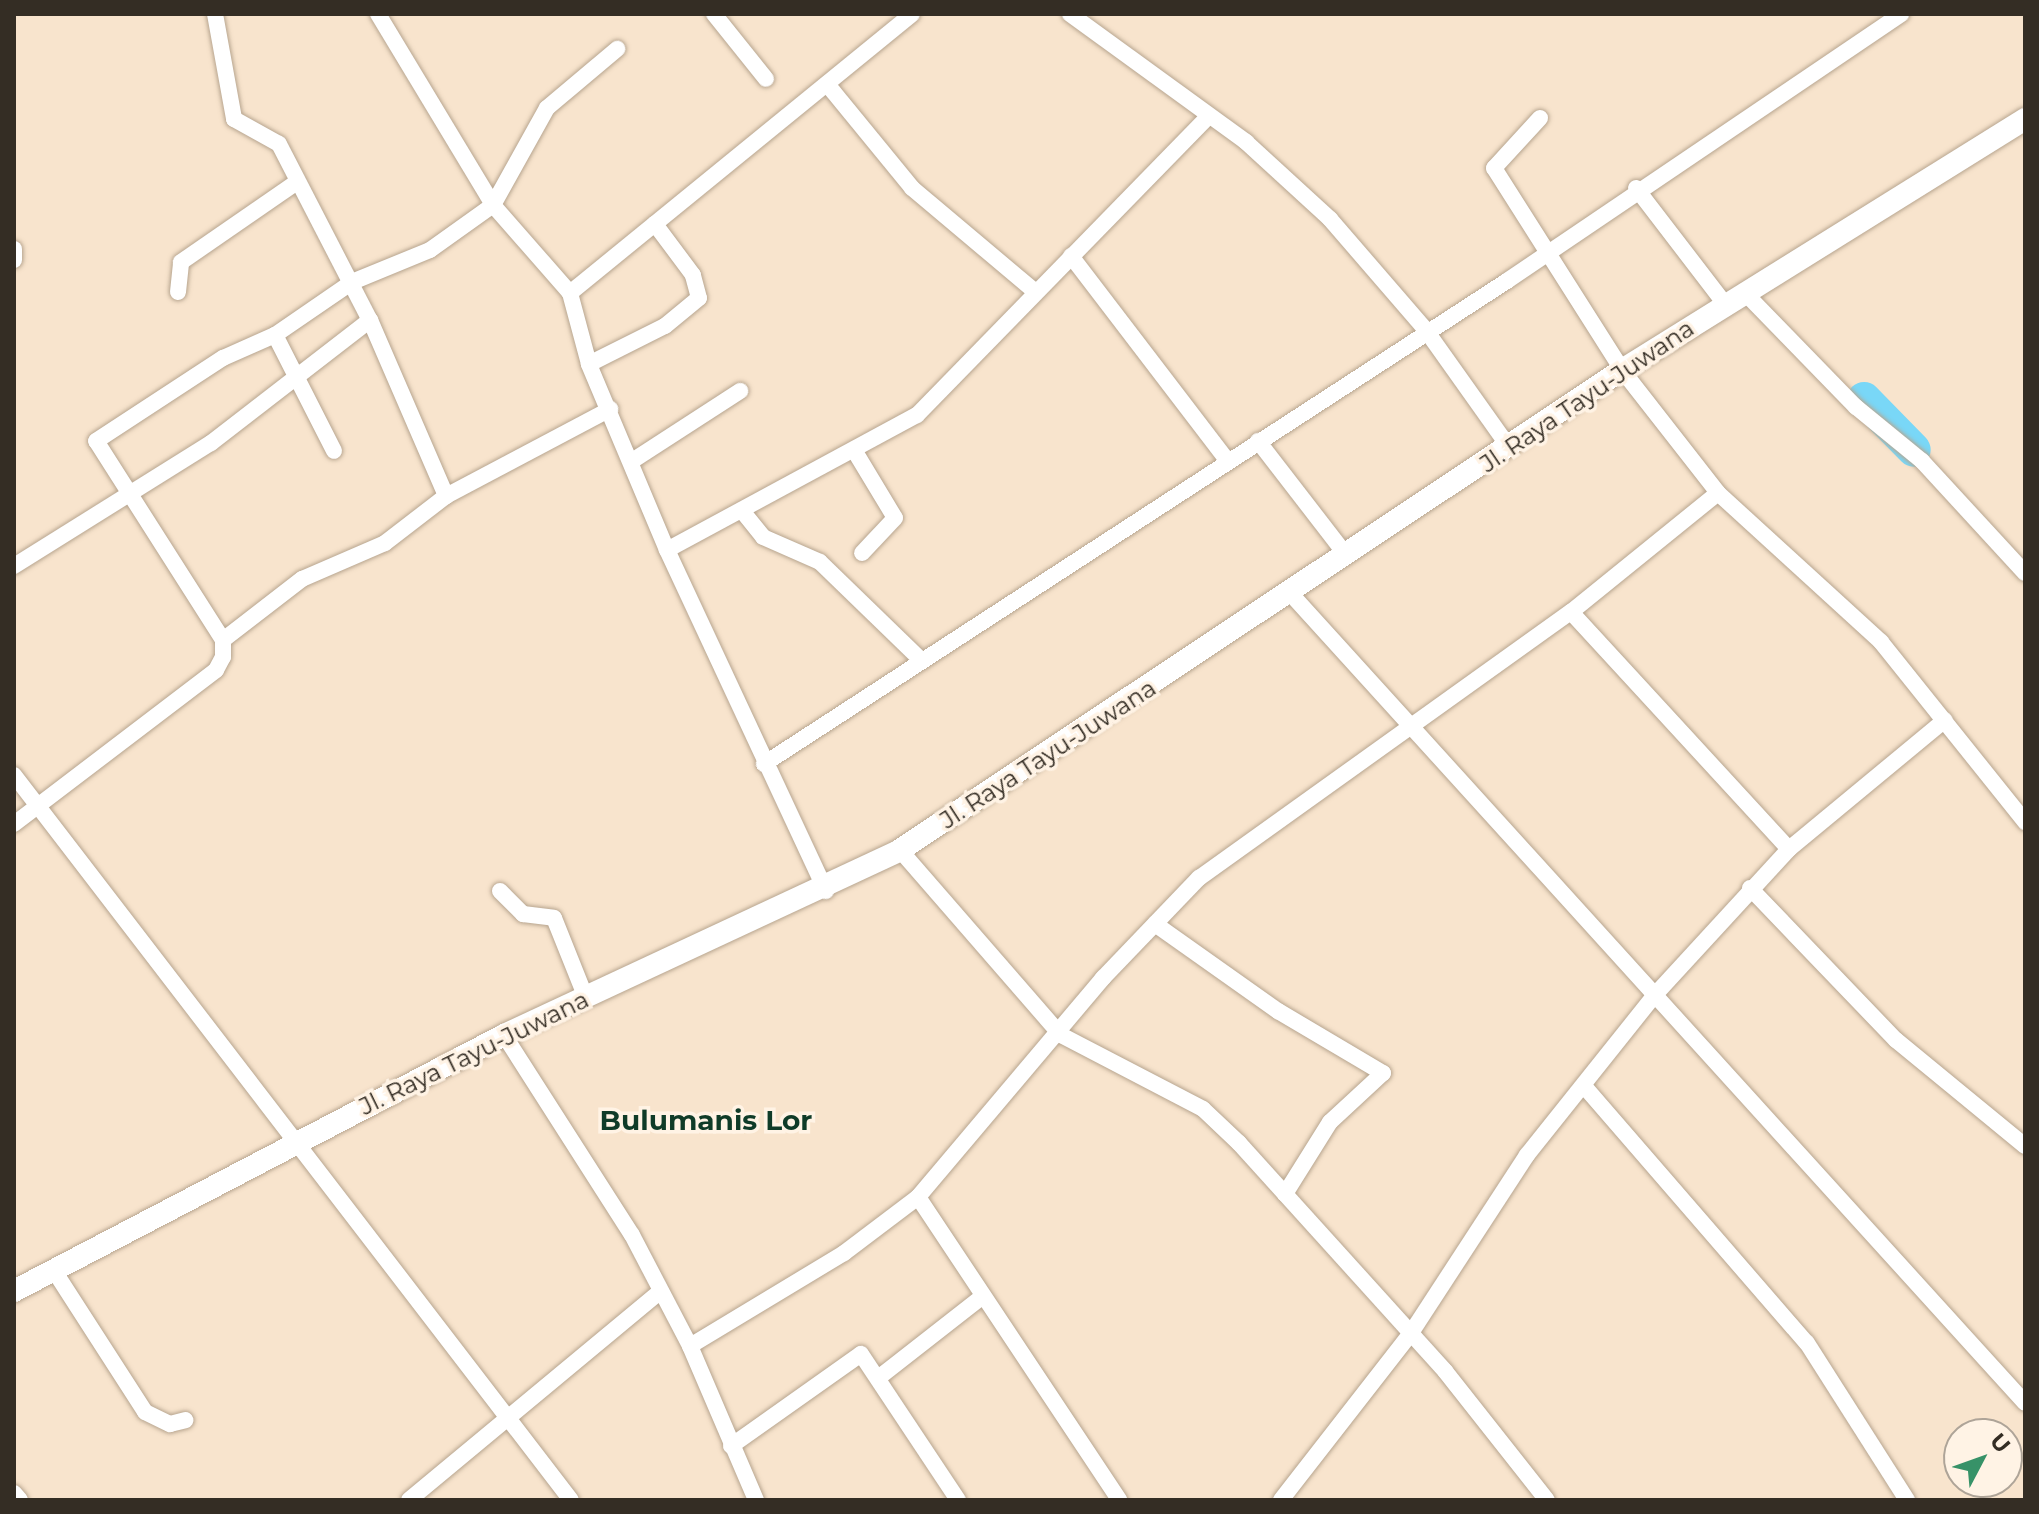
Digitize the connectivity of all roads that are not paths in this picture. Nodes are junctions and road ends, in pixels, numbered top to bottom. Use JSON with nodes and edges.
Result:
{"nodes":[{"id":1,"x":215,"y":14,"type":"edge"},
{"id":2,"x":378,"y":14,"type":"edge"},
{"id":3,"x":714,"y":14,"type":"edge"},
{"id":4,"x":912,"y":14,"type":"edge"},
{"id":5,"x":1070,"y":14,"type":"edge"},
{"id":6,"x":1889,"y":17,"type":"edge"},
{"id":7,"x":617,"y":49,"type":"dead end"},
{"id":8,"x":766,"y":79,"type":"dead end"},
{"id":9,"x":827,"y":84,"type":"junction"},
{"id":10,"x":1209,"y":116,"type":"junction"},
{"id":11,"x":1540,"y":118,"type":"dead end"},
{"id":12,"x":2025,"y":119,"type":"edge"},
{"id":13,"x":297,"y":182,"type":"junction"},
{"id":14,"x":1636,"y":188,"type":"junction"},
{"id":15,"x":493,"y":205,"type":"junction"},
{"id":16,"x":655,"y":224,"type":"junction"},
{"id":17,"x":14,"y":249,"type":"edge"},
{"id":18,"x":1551,"y":251,"type":"junction"},
{"id":19,"x":1071,"y":256,"type":"junction"},
{"id":20,"x":14,"y":260,"type":"edge"},
{"id":21,"x":352,"y":282,"type":"junction"},
{"id":22,"x":1033,"y":290,"type":"junction"},
{"id":23,"x":178,"y":292,"type":"dead end"},
{"id":24,"x":570,"y":293,"type":"junction"},
{"id":25,"x":1735,"y":299,"type":"junction"},
{"id":26,"x":370,"y":320,"type":"junction"},
{"id":27,"x":1425,"y":329,"type":"junction"},
{"id":28,"x":275,"y":335,"type":"junction"},
{"id":29,"x":589,"y":364,"type":"junction"},
{"id":30,"x":1622,"y":370,"type":"junction"},
{"id":31,"x":297,"y":374,"type":"junction"},
{"id":32,"x":740,"y":391,"type":"dead end"},
{"id":33,"x":610,"y":409,"type":"junction"},
{"id":34,"x":1258,"y":441,"type":"junction"},
{"id":35,"x":1509,"y":447,"type":"junction"},
{"id":36,"x":854,"y":450,"type":"junction"},
{"id":37,"x":334,"y":451,"type":"dead end"},
{"id":38,"x":632,"y":461,"type":"junction"},
{"id":39,"x":1228,"y":461,"type":"junction"},
{"id":40,"x":1718,"y":493,"type":"junction"},
{"id":41,"x":130,"y":494,"type":"junction"},
{"id":42,"x":446,"y":496,"type":"junction"},
{"id":43,"x":743,"y":512,"type":"junction"},
{"id":44,"x":667,"y":550,"type":"junction"},
{"id":45,"x":862,"y":553,"type":"dead end"},
{"id":46,"x":1347,"y":556,"type":"junction"},
{"id":47,"x":14,"y":566,"type":"edge"},
{"id":48,"x":2025,"y":573,"type":"edge"},
{"id":49,"x":1291,"y":594,"type":"junction"},
{"id":50,"x":1571,"y":612,"type":"junction"},
{"id":51,"x":223,"y":640,"type":"junction"},
{"id":52,"x":922,"y":661,"type":"junction"},
{"id":53,"x":1945,"y":720,"type":"junction"},
{"id":54,"x":1408,"y":725,"type":"junction"},
{"id":55,"x":764,"y":764,"type":"junction"},
{"id":56,"x":14,"y":775,"type":"edge"},
{"id":57,"x":39,"y":807,"type":"junction"},
{"id":58,"x":2025,"y":822,"type":"edge"},
{"id":59,"x":14,"y":824,"type":"edge"},
{"id":60,"x":1789,"y":849,"type":"junction"},
{"id":61,"x":900,"y":850,"type":"junction"},
{"id":62,"x":1750,"y":888,"type":"junction"},
{"id":63,"x":500,"y":891,"type":"dead end"},
{"id":64,"x":826,"y":891,"type":"junction"},
{"id":65,"x":1155,"y":924,"type":"junction"},
{"id":66,"x":1653,"y":997,"type":"junction"},
{"id":67,"x":586,"y":998,"type":"junction"},
{"id":68,"x":504,"y":1035,"type":"junction"},
{"id":69,"x":1061,"y":1035,"type":"junction"},
{"id":70,"x":1584,"y":1086,"type":"junction"},
{"id":71,"x":290,"y":1142,"type":"junction"},
{"id":72,"x":2025,"y":1146,"type":"edge"},
{"id":73,"x":1285,"y":1194,"type":"junction"},
{"id":74,"x":918,"y":1197,"type":"junction"},
{"id":75,"x":53,"y":1269,"type":"junction"},
{"id":76,"x":14,"y":1291,"type":"edge"},
{"id":77,"x":661,"y":1291,"type":"junction"},
{"id":78,"x":982,"y":1297,"type":"junction"},
{"id":79,"x":1411,"y":1333,"type":"junction"},
{"id":80,"x":690,"y":1346,"type":"junction"},
{"id":81,"x":882,"y":1375,"type":"junction"},
{"id":82,"x":2025,"y":1403,"type":"edge"},
{"id":83,"x":505,"y":1419,"type":"junction"},
{"id":84,"x":186,"y":1420,"type":"dead end"},
{"id":85,"x":731,"y":1446,"type":"junction"},
{"id":86,"x":14,"y":1493,"type":"edge"},
{"id":87,"x":20,"y":1500,"type":"edge"},
{"id":88,"x":409,"y":1500,"type":"edge"},
{"id":89,"x":571,"y":1500,"type":"edge"},
{"id":90,"x":756,"y":1500,"type":"edge"},
{"id":91,"x":958,"y":1500,"type":"edge"},
{"id":92,"x":1119,"y":1500,"type":"edge"},
{"id":93,"x":1281,"y":1500,"type":"edge"},
{"id":94,"x":1547,"y":1500,"type":"edge"},
{"id":95,"x":1907,"y":1500,"type":"edge"}],
"edges":[{"from":1,"to":13,"type":"street"},
{"from":2,"to":15,"type":"street"},
{"from":3,"to":8,"type":"street"},
{"from":4,"to":9,"type":"street"},
{"from":5,"to":10,"type":"street"},
{"from":6,"to":14,"type":"street"},
{"from":7,"to":15,"type":"street"},
{"from":9,"to":16,"type":"street"},
{"from":9,"to":22,"type":"street"},
{"from":10,"to":19,"type":"street"},
{"from":10,"to":27,"type":"street"},
{"from":11,"to":18,"type":"street"},
{"from":12,"to":25,"type":"main road","name":"Jl. Raya Tayu-Juwana"},
{"from":13,"to":21,"type":"street"},
{"from":13,"to":23,"type":"street"},
{"from":14,"to":18,"type":"street"},
{"from":14,"to":25,"type":"street"},
{"from":15,"to":21,"type":"street"},
{"from":15,"to":24,"type":"street"},
{"from":16,"to":24,"type":"street"},
{"from":16,"to":29,"type":"street"},
{"from":17,"to":20,"type":"street"},
{"from":18,"to":27,"type":"street"},
{"from":18,"to":30,"type":"street"},
{"from":19,"to":22,"type":"street"},
{"from":19,"to":39,"type":"street"},
{"from":21,"to":26,"type":"street"},
{"from":21,"to":28,"type":"street"},
{"from":22,"to":36,"type":"street"},
{"from":24,"to":29,"type":"street"},
{"from":25,"to":30,"type":"main road","name":"Jl. Raya Tayu-Juwana"},
{"from":25,"to":48,"type":"street"},
{"from":26,"to":31,"type":"street"},
{"from":26,"to":42,"type":"street"},
{"from":27,"to":34,"type":"street"},
{"from":27,"to":35,"type":"street"},
{"from":28,"to":31,"type":"street"},
{"from":28,"to":41,"type":"street"},
{"from":29,"to":33,"type":"street"},
{"from":30,"to":35,"type":"main road","name":"Jl. Raya Tayu-Juwana"},
{"from":30,"to":40,"type":"street"},
{"from":31,"to":37,"type":"street"},
{"from":31,"to":41,"type":"street"},
{"from":32,"to":38,"type":"street"},
{"from":33,"to":38,"type":"street"},
{"from":33,"to":42,"type":"street"},
{"from":34,"to":39,"type":"street"},
{"from":34,"to":46,"type":"street"},
{"from":35,"to":46,"type":"main road","name":"Jl. Raya Tayu-Juwana"},
{"from":36,"to":43,"type":"street"},
{"from":36,"to":45,"type":"street"},
{"from":38,"to":44,"type":"street"},
{"from":39,"to":52,"type":"street"},
{"from":40,"to":50,"type":"street"},
{"from":40,"to":53,"type":"street"},
{"from":41,"to":47,"type":"street"},
{"from":41,"to":51,"type":"street"},
{"from":42,"to":51,"type":"street"},
{"from":43,"to":44,"type":"street"},
{"from":43,"to":52,"type":"street"},
{"from":44,"to":55,"type":"street"},
{"from":46,"to":49,"type":"main road","name":"Jl. Raya Tayu-Juwana"},
{"from":49,"to":54,"type":"street"},
{"from":49,"to":61,"type":"main road","name":"Jl. Raya Tayu-Juwana"},
{"from":50,"to":54,"type":"street"},
{"from":50,"to":60,"type":"street"},
{"from":51,"to":57,"type":"street"},
{"from":52,"to":55,"type":"street"},
{"from":53,"to":58,"type":"street"},
{"from":53,"to":60,"type":"street"},
{"from":54,"to":65,"type":"street"},
{"from":54,"to":66,"type":"street"},
{"from":55,"to":64,"type":"street"},
{"from":56,"to":57,"type":"street"},
{"from":57,"to":59,"type":"street"},
{"from":57,"to":71,"type":"street"},
{"from":60,"to":62,"type":"street"},
{"from":61,"to":64,"type":"main road","name":"Jl. Raya Tayu-Juwana"},
{"from":61,"to":69,"type":"street"},
{"from":62,"to":66,"type":"street"},
{"from":62,"to":72,"type":"street"},
{"from":63,"to":67,"type":"street"},
{"from":64,"to":67,"type":"main road","name":"Jl. Raya Tayu-Juwana"},
{"from":65,"to":69,"type":"street"},
{"from":65,"to":73,"type":"street"},
{"from":66,"to":70,"type":"street"},
{"from":66,"to":82,"type":"street"},
{"from":67,"to":68,"type":"main road","name":"Jl. Raya Tayu-Juwana"},
{"from":68,"to":71,"type":"main road","name":"Jl. Raya Tayu-Juwana"},
{"from":68,"to":77,"type":"street"},
{"from":69,"to":73,"type":"street"},
{"from":69,"to":74,"type":"street"},
{"from":70,"to":79,"type":"street"},
{"from":70,"to":95,"type":"street"},
{"from":71,"to":75,"type":"main road","name":"Jl. Raya Tayu-Juwana"},
{"from":71,"to":83,"type":"street"},
{"from":73,"to":79,"type":"street"},
{"from":74,"to":78,"type":"street"},
{"from":74,"to":80,"type":"street"},
{"from":75,"to":76,"type":"main road","name":"Jl. Raya Tayu-Juwana"},
{"from":75,"to":84,"type":"street"},
{"from":77,"to":80,"type":"street"},
{"from":77,"to":83,"type":"street"},
{"from":78,"to":81,"type":"street"},
{"from":78,"to":92,"type":"street"},
{"from":79,"to":93,"type":"street"},
{"from":79,"to":94,"type":"street"},
{"from":80,"to":85,"type":"street"},
{"from":81,"to":85,"type":"street"},
{"from":81,"to":91,"type":"street"},
{"from":83,"to":88,"type":"street"},
{"from":83,"to":89,"type":"street"},
{"from":85,"to":90,"type":"street"},
{"from":86,"to":87,"type":"street"}]}
